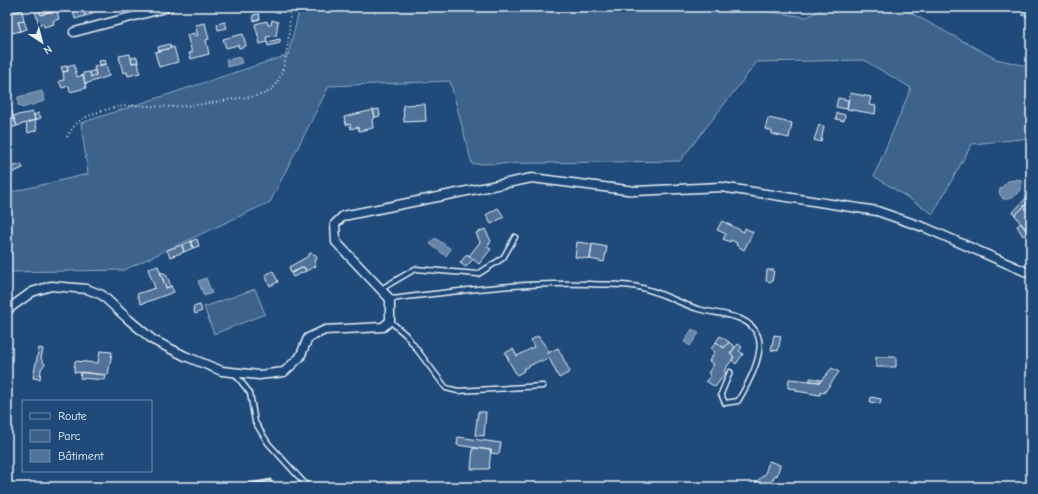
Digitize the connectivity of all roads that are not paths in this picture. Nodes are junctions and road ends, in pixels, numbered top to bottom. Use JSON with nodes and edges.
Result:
{"nodes":[{"id":1,"x":169,"y":7,"type":"edge"},
{"id":2,"x":138,"y":11,"type":"edge"},
{"id":3,"x":74,"y":32,"type":"dead end"},
{"id":4,"x":515,"y":237,"type":"dead end"},
{"id":5,"x":1031,"y":274,"type":"edge"},
{"id":6,"x":381,"y":290,"type":"junction"},
{"id":7,"x":390,"y":299,"type":"junction"},
{"id":8,"x":7,"y":310,"type":"edge"},
{"id":9,"x":390,"y":321,"type":"junction"},
{"id":10,"x":234,"y":372,"type":"junction"},
{"id":11,"x":730,"y":372,"type":"dead end"},
{"id":12,"x":543,"y":386,"type":"dead end"},
{"id":13,"x":308,"y":487,"type":"edge"}],
"edges":[{"from":1,"to":2,"type":"street"},
{"from":2,"to":3,"type":"street"},
{"from":4,"to":6,"type":"lane"},
{"from":5,"to":6,"type":"street"},
{"from":6,"to":7,"type":"street"},
{"from":7,"to":9,"type":"street"},
{"from":7,"to":11,"type":"lane"},
{"from":8,"to":10,"type":"street"},
{"from":9,"to":10,"type":"street"},
{"from":9,"to":12,"type":"lane"},
{"from":10,"to":13,"type":"lane"}]}
